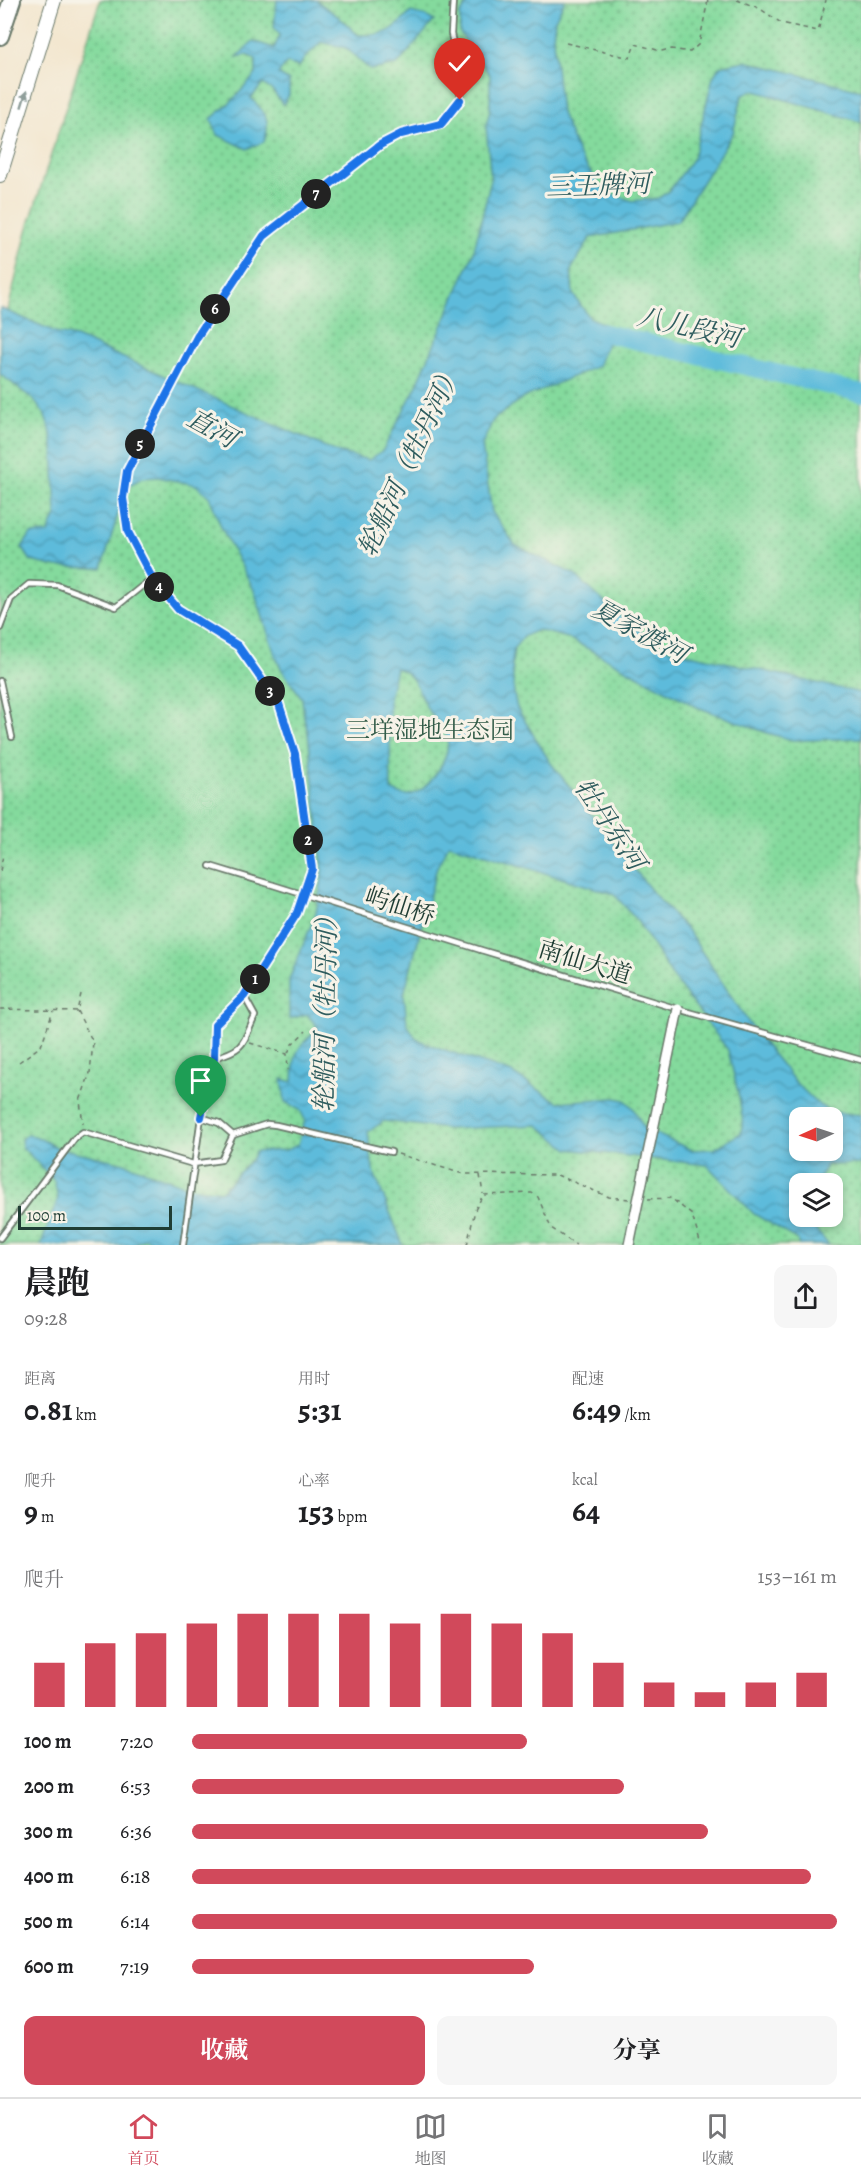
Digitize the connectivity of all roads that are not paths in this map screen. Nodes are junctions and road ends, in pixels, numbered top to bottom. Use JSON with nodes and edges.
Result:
{"nodes":[{"id":1,"x":12,"y":0,"type":"edge"},
{"id":2,"x":54,"y":0,"type":"edge"},
{"id":3,"x":453,"y":0,"type":"edge"},
{"id":4,"x":0,"y":36,"type":"edge"},
{"id":5,"x":0,"y":175,"type":"edge"},
{"id":6,"x":152,"y":578,"type":"junction"},
{"id":7,"x":0,"y":628,"type":"edge"},
{"id":8,"x":0,"y":681,"type":"edge"},
{"id":9,"x":12,"y":738,"type":"dead end"},
{"id":10,"x":210,"y":866,"type":"dead end"},
{"id":11,"x":481,"y":950,"type":"joint"},
{"id":12,"x":244,"y":996,"type":"junction"},
{"id":13,"x":678,"y":1009,"type":"junction"},
{"id":14,"x":214,"y":1058,"type":"junction"},
{"id":15,"x":861,"y":1060,"type":"edge"},
{"id":16,"x":201,"y":1117,"type":"junction"},
{"id":17,"x":234,"y":1135,"type":"junction"},
{"id":18,"x":391,"y":1152,"type":"road end"},
{"id":19,"x":193,"y":1164,"type":"junction"},
{"id":20,"x":0,"y":1238,"type":"edge"},
{"id":21,"x":183,"y":1245,"type":"edge"},
{"id":22,"x":629,"y":1245,"type":"edge"}],
"edges":[{"from":1,"to":4,"type":"highway"},
{"from":5,"to":2,"type":"main road","one_way":true},
{"from":3,"to":6,"type":"lane"},
{"from":6,"to":7,"type":"lane"},
{"from":6,"to":12,"type":"lane"},
{"from":8,"to":9,"type":"lane"},
{"from":10,"to":11,"type":"lane","name":"屿仙桥","bridge":true},
{"from":11,"to":13,"type":"lane","name":"南仙大道"},
{"from":12,"to":14,"type":"lane"},
{"from":12,"to":14,"type":"lane"},
{"from":13,"to":15,"type":"lane","name":"南仙大道"},
{"from":13,"to":22,"type":"street","bridge":true},
{"from":14,"to":16,"type":"lane"},
{"from":16,"to":17,"type":"lane"},
{"from":16,"to":19,"type":"lane"},
{"from":17,"to":18,"type":"lane"},
{"from":17,"to":19,"type":"lane"},
{"from":19,"to":20,"type":"lane"},
{"from":19,"to":21,"type":"lane"}]}
